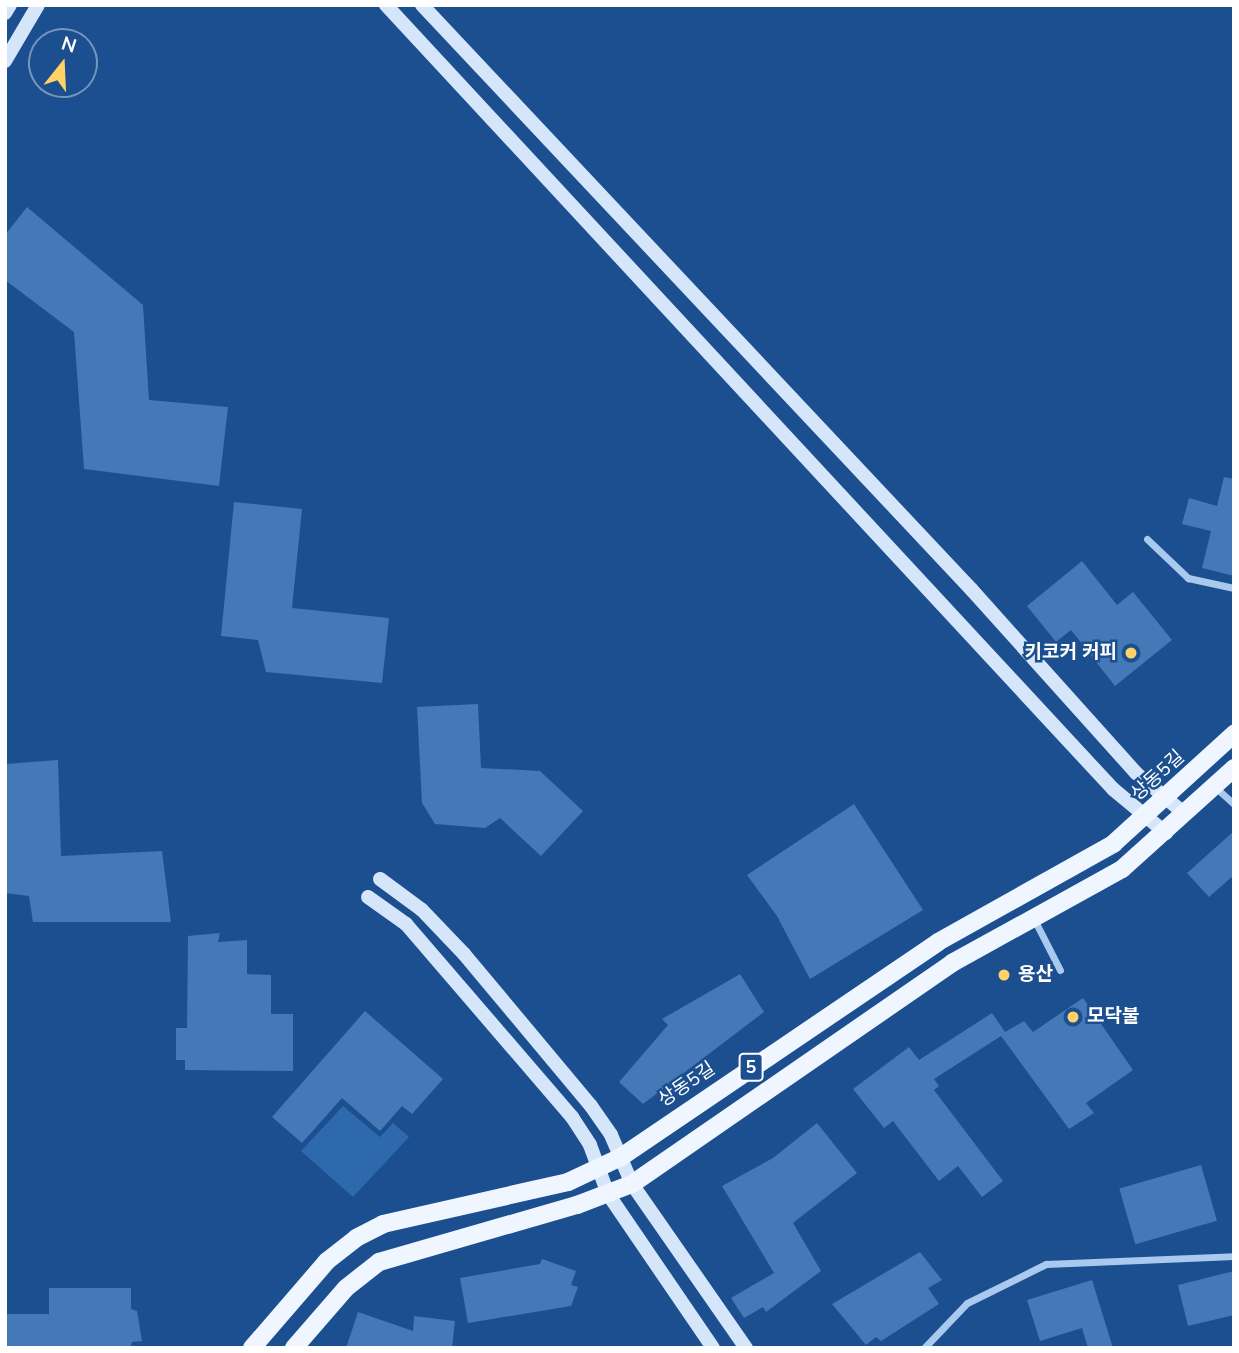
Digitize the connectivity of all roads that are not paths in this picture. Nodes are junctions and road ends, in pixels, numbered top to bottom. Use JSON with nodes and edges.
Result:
{"nodes":[{"id":1,"x":10,"y":5,"type":"edge"},
{"id":2,"x":38,"y":5,"type":"edge"},
{"id":3,"x":386,"y":5,"type":"edge"},
{"id":4,"x":422,"y":5,"type":"edge"},
{"id":5,"x":5,"y":13,"type":"edge"},
{"id":6,"x":5,"y":61,"type":"edge"},
{"id":7,"x":1147,"y":540,"type":"dead end"},
{"id":8,"x":1234,"y":588,"type":"edge"},
{"id":9,"x":1234,"y":734,"type":"edge"},
{"id":10,"x":1234,"y":768,"type":"edge"},
{"id":11,"x":1215,"y":786,"type":"junction"},
{"id":12,"x":1166,"y":799,"type":"junction"},
{"id":13,"x":1234,"y":804,"type":"edge"},
{"id":14,"x":1185,"y":814,"type":"junction"},
{"id":15,"x":1144,"y":817,"type":"junction"},
{"id":16,"x":1166,"y":833,"type":"junction"},
{"id":17,"x":380,"y":879,"type":"dead end"},
{"id":18,"x":368,"y":898,"type":"dead end"},
{"id":19,"x":1035,"y":921,"type":"junction"},
{"id":20,"x":1060,"y":970,"type":"dead end"},
{"id":21,"x":621,"y":1157,"type":"junction"},
{"id":22,"x":598,"y":1170,"type":"junction"},
{"id":23,"x":632,"y":1184,"type":"junction"},
{"id":24,"x":608,"y":1194,"type":"junction"},
{"id":25,"x":1234,"y":1256,"type":"edge"},
{"id":26,"x":252,"y":1348,"type":"edge"},
{"id":27,"x":294,"y":1348,"type":"edge"},
{"id":28,"x":713,"y":1348,"type":"edge"},
{"id":29,"x":746,"y":1348,"type":"edge"},
{"id":30,"x":924,"y":1348,"type":"edge"}],
"edges":[{"from":1,"to":5,"type":"street"},
{"from":2,"to":6,"type":"street"},
{"from":3,"to":15,"type":"street"},
{"from":4,"to":12,"type":"street"},
{"from":7,"to":8,"type":"street"},
{"from":9,"to":12,"type":"main road","name":"상동5길","number":"5"},
{"from":10,"to":11,"type":"main road","number":"5"},
{"from":11,"to":13,"type":"street"},
{"from":11,"to":14,"type":"main road","number":"5"},
{"from":12,"to":14,"type":"street"},
{"from":12,"to":15,"type":"main road","name":"상동5길","number":"5"},
{"from":14,"to":16,"type":"main road","number":"5"},
{"from":15,"to":16,"type":"street"},
{"from":15,"to":21,"type":"main road","name":"상동5길","number":"5"},
{"from":16,"to":19,"type":"main road","number":"5"},
{"from":17,"to":21,"type":"street"},
{"from":18,"to":22,"type":"street"},
{"from":19,"to":20,"type":"street"},
{"from":19,"to":23,"type":"main road","number":"5"},
{"from":21,"to":22,"type":"main road","name":"상동5길","number":"5"},
{"from":21,"to":23,"type":"street"},
{"from":22,"to":24,"type":"street"},
{"from":22,"to":26,"type":"main road","name":"상동5길","number":"5"},
{"from":23,"to":24,"type":"main road","number":"5"},
{"from":23,"to":29,"type":"street"},
{"from":24,"to":27,"type":"main road","number":"5"},
{"from":24,"to":28,"type":"street"},
{"from":25,"to":30,"type":"street"}]}
